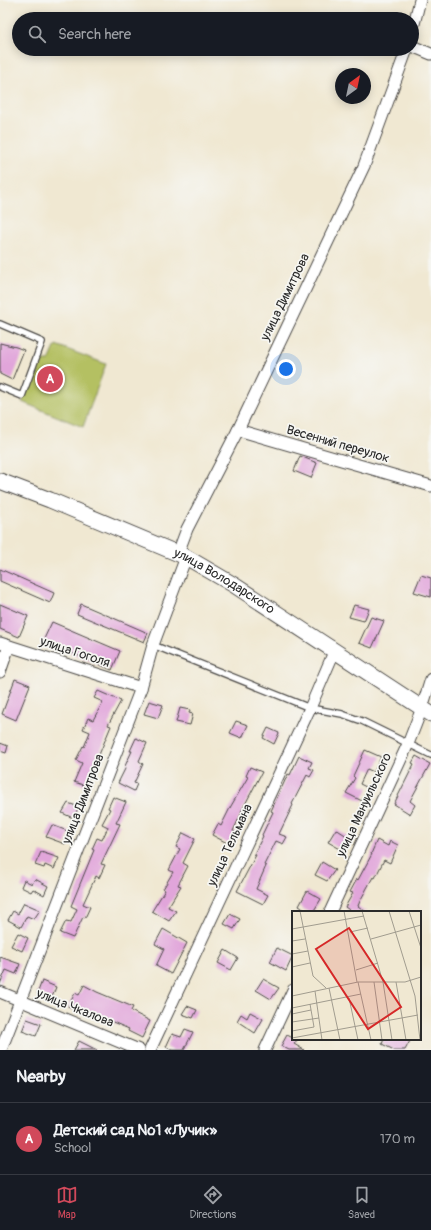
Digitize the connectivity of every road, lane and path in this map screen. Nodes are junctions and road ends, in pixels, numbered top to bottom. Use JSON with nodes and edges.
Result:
{"nodes":[{"id":1,"x":420,"y":0,"type":"edge"},
{"id":2,"x":417,"y":12,"type":"edge"},
{"id":3,"x":419,"y":49,"type":"edge"},
{"id":4,"x":431,"y":54,"type":"edge"},
{"id":5,"x":404,"y":56,"type":"edge"},
{"id":6,"x":0,"y":324,"type":"edge"},
{"id":7,"x":0,"y":387,"type":"edge"},
{"id":8,"x":238,"y":430,"type":"junction"},
{"id":9,"x":0,"y":481,"type":"edge"},
{"id":10,"x":431,"y":486,"type":"edge"},
{"id":11,"x":182,"y":555,"type":"junction"},
{"id":12,"x":4,"y":644,"type":"edge"},
{"id":13,"x":153,"y":645,"type":"junction"},
{"id":14,"x":334,"y":652,"type":"junction"},
{"id":15,"x":0,"y":672,"type":"edge"},
{"id":16,"x":431,"y":679,"type":"edge"},
{"id":17,"x":141,"y":688,"type":"junction"},
{"id":18,"x":310,"y":708,"type":"junction"},
{"id":19,"x":427,"y":711,"type":"edge"},
{"id":20,"x":408,"y":744,"type":"junction"},
{"id":21,"x":431,"y":755,"type":"edge"},
{"id":22,"x":330,"y":911,"type":"edge"},
{"id":23,"x":0,"y":992,"type":"edge"},
{"id":24,"x":292,"y":992,"type":"edge"},
{"id":25,"x":20,"y":1001,"type":"junction"},
{"id":26,"x":1,"y":1050,"type":"edge"},
{"id":27,"x":139,"y":1050,"type":"edge"},
{"id":28,"x":150,"y":1050,"type":"edge"},
{"id":29,"x":265,"y":1050,"type":"edge"}],
"edges":[{"from":1,"to":2,"type":"street"},
{"from":3,"to":4,"type":"street"},
{"from":5,"to":8,"type":"street","name":"улица Димитрова"},
{"from":6,"to":7,"type":"lane"},
{"from":8,"to":10,"type":"street","name":"Весенний переулок"},
{"from":8,"to":11,"type":"street","name":"улица Димитрова"},
{"from":9,"to":11,"type":"street","name":"улица Володарского"},
{"from":11,"to":13,"type":"street","name":"улица Димитрова"},
{"from":11,"to":14,"type":"street","name":"улица Володарского"},
{"from":12,"to":15,"type":"street"},
{"from":12,"to":17,"type":"street","name":"улица Гоголя"},
{"from":13,"to":17,"type":"street","name":"улица Димитрова"},
{"from":13,"to":18,"type":"lane"},
{"from":14,"to":18,"type":"street","name":"улица Тельмана"},
{"from":14,"to":19,"type":"street","name":"улица Володарского"},
{"from":16,"to":19,"type":"street","name":"улица Мануильского"},
{"from":17,"to":25,"type":"street","name":"улица Димитрова"},
{"from":18,"to":20,"type":"lane"},
{"from":18,"to":28,"type":"street","name":"улица Тельмана"},
{"from":19,"to":20,"type":"street","name":"улица Мануильского"},
{"from":20,"to":21,"type":"lane"},
{"from":20,"to":22,"type":"street","name":"улица Мануильского"},
{"from":23,"to":25,"type":"street","name":"улица Чкалова"},
{"from":24,"to":29,"type":"street"},
{"from":25,"to":26,"type":"street","name":"улица Димитрова"},
{"from":25,"to":27,"type":"street","name":"улица Чкалова"}]}
